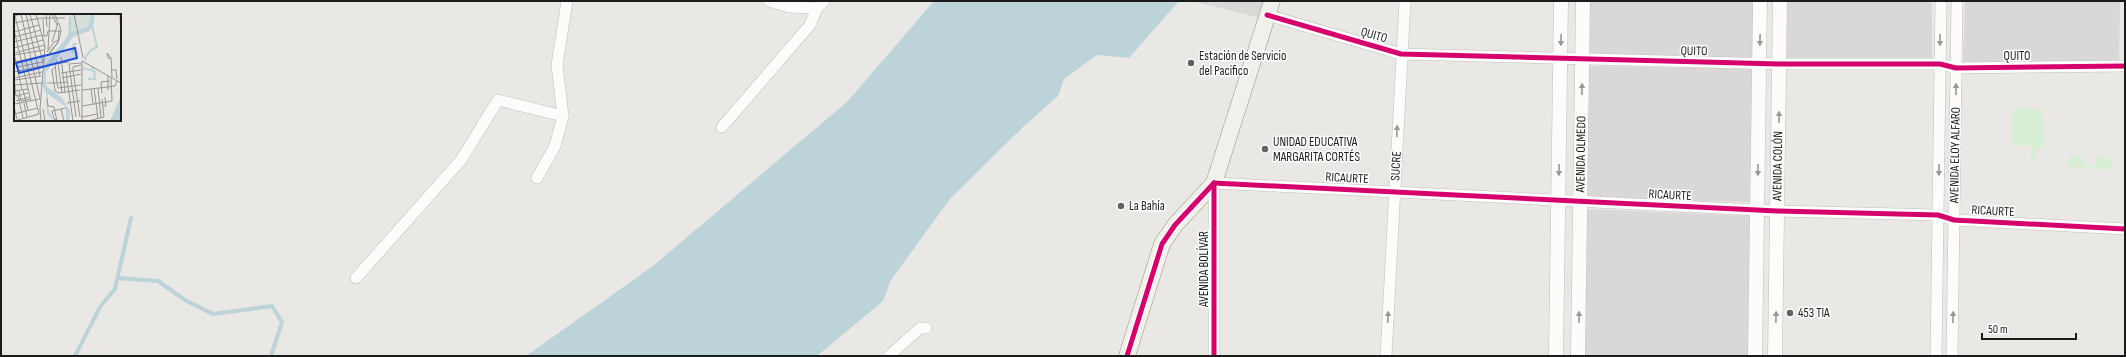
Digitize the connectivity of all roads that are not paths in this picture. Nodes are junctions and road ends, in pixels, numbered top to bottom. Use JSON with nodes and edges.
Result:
{"nodes":[{"id":1,"x":567,"y":1,"type":"edge"},
{"id":2,"x":769,"y":1,"type":"edge"},
{"id":3,"x":1405,"y":1,"type":"edge"},
{"id":4,"x":1561,"y":1,"type":"edge"},
{"id":5,"x":1583,"y":1,"type":"edge"},
{"id":6,"x":1760,"y":1,"type":"edge"},
{"id":7,"x":1780,"y":1,"type":"edge"},
{"id":8,"x":1941,"y":1,"type":"edge"},
{"id":9,"x":1957,"y":1,"type":"edge"},
{"id":10,"x":820,"y":5,"type":"edge"},
{"id":11,"x":1270,"y":8,"type":"edge"},
{"id":12,"x":1401,"y":54,"type":"junction"},
{"id":13,"x":1560,"y":58,"type":"junction"},
{"id":14,"x":1582,"y":59,"type":"junction"},
{"id":15,"x":1759,"y":63,"type":"junction"},
{"id":16,"x":1779,"y":64,"type":"junction"},
{"id":17,"x":1940,"y":64,"type":"junction"},
{"id":18,"x":2125,"y":66,"type":"edge"},
{"id":19,"x":1956,"y":68,"type":"junction"},
{"id":20,"x":563,"y":116,"type":"junction"},
{"id":21,"x":722,"y":127,"type":"dead end"},
{"id":22,"x":537,"y":178,"type":"dead end"},
{"id":23,"x":1214,"y":183,"type":"junction"},
{"id":24,"x":1394,"y":192,"type":"junction"},
{"id":25,"x":1559,"y":200,"type":"junction"},
{"id":26,"x":1580,"y":201,"type":"junction"},
{"id":27,"x":1757,"y":210,"type":"junction"},
{"id":28,"x":1777,"y":211,"type":"junction"},
{"id":29,"x":1938,"y":215,"type":"junction"},
{"id":30,"x":1954,"y":220,"type":"junction"},
{"id":31,"x":2125,"y":229,"type":"edge"},
{"id":32,"x":356,"y":278,"type":"dead end"},
{"id":33,"x":926,"y":328,"type":"dead end"},
{"id":34,"x":890,"y":356,"type":"edge"},
{"id":35,"x":1127,"y":356,"type":"edge"},
{"id":36,"x":1214,"y":356,"type":"edge"},
{"id":37,"x":1386,"y":356,"type":"edge"},
{"id":38,"x":1556,"y":356,"type":"edge"},
{"id":39,"x":1578,"y":356,"type":"edge"},
{"id":40,"x":1755,"y":356,"type":"edge"},
{"id":41,"x":1775,"y":356,"type":"edge"},
{"id":42,"x":1936,"y":356,"type":"edge"},
{"id":43,"x":1952,"y":356,"type":"edge"}],
"edges":[{"from":1,"to":20,"type":"street"},
{"from":2,"to":10,"type":"street"},
{"from":3,"to":12,"type":"street","name":"SUCRE"},
{"from":4,"to":13,"type":"street","name":"AVENIDA OLMEDO","one_way":true},
{"from":5,"to":14,"type":"street","name":"AVENIDA OLMEDO"},
{"from":6,"to":15,"type":"street","name":"AVENIDA COLÓN","one_way":true},
{"from":7,"to":16,"type":"street","name":"AVENIDA COLÓN"},
{"from":8,"to":17,"type":"street","name":"AVENIDA ELOY ALFARO","one_way":true},
{"from":9,"to":19,"type":"street","name":"AVENIDA ELOY ALFARO"},
{"from":10,"to":21,"type":"street"},
{"from":11,"to":12,"type":"street","name":"QUITO"},
{"from":11,"to":23,"type":"main road"},
{"from":12,"to":13,"type":"street","name":"QUITO"},
{"from":24,"to":12,"type":"street","name":"SUCRE","one_way":true},
{"from":13,"to":14,"type":"street","name":"QUITO"},
{"from":13,"to":25,"type":"street","name":"AVENIDA OLMEDO","one_way":true},
{"from":14,"to":15,"type":"street","name":"QUITO"},
{"from":26,"to":14,"type":"street","name":"AVENIDA OLMEDO","one_way":true},
{"from":15,"to":16,"type":"street","name":"QUITO"},
{"from":15,"to":27,"type":"street","name":"AVENIDA COLÓN","one_way":true},
{"from":16,"to":17,"type":"street","name":"QUITO"},
{"from":28,"to":16,"type":"street","name":"AVENIDA COLÓN","one_way":true},
{"from":17,"to":19,"type":"street","name":"QUITO"},
{"from":17,"to":29,"type":"street","name":"AVENIDA ELOY ALFARO","one_way":true},
{"from":18,"to":19,"type":"street","name":"QUITO"},
{"from":30,"to":19,"type":"street","name":"AVENIDA ELOY ALFARO","one_way":true},
{"from":20,"to":22,"type":"street"},
{"from":20,"to":32,"type":"street"},
{"from":23,"to":24,"type":"street","name":"RICAURTE"},
{"from":23,"to":35,"type":"main road"},
{"from":23,"to":36,"type":"street","name":"AVENIDA BOLÍVAR"},
{"from":24,"to":25,"type":"street","name":"RICAURTE"},
{"from":37,"to":24,"type":"street","name":"SUCRE","one_way":true},
{"from":25,"to":26,"type":"street","name":"RICAURTE"},
{"from":25,"to":38,"type":"street","name":"AVENIDA OLMEDO"},
{"from":26,"to":27,"type":"street","name":"RICAURTE"},
{"from":39,"to":26,"type":"street","name":"AVENIDA OLMEDO","one_way":true},
{"from":27,"to":28,"type":"street","name":"RICAURTE"},
{"from":27,"to":40,"type":"street","name":"AVENIDA COLÓN"},
{"from":28,"to":29,"type":"street","name":"RICAURTE"},
{"from":41,"to":28,"type":"street","name":"AVENIDA COLÓN","one_way":true},
{"from":29,"to":30,"type":"street","name":"RICAURTE"},
{"from":29,"to":42,"type":"street","name":"AVENIDA ELOY ALFARO"},
{"from":30,"to":31,"type":"street","name":"RICAURTE"},
{"from":43,"to":30,"type":"street","name":"AVENIDA ELOY ALFARO","one_way":true},
{"from":33,"to":34,"type":"street"}]}
